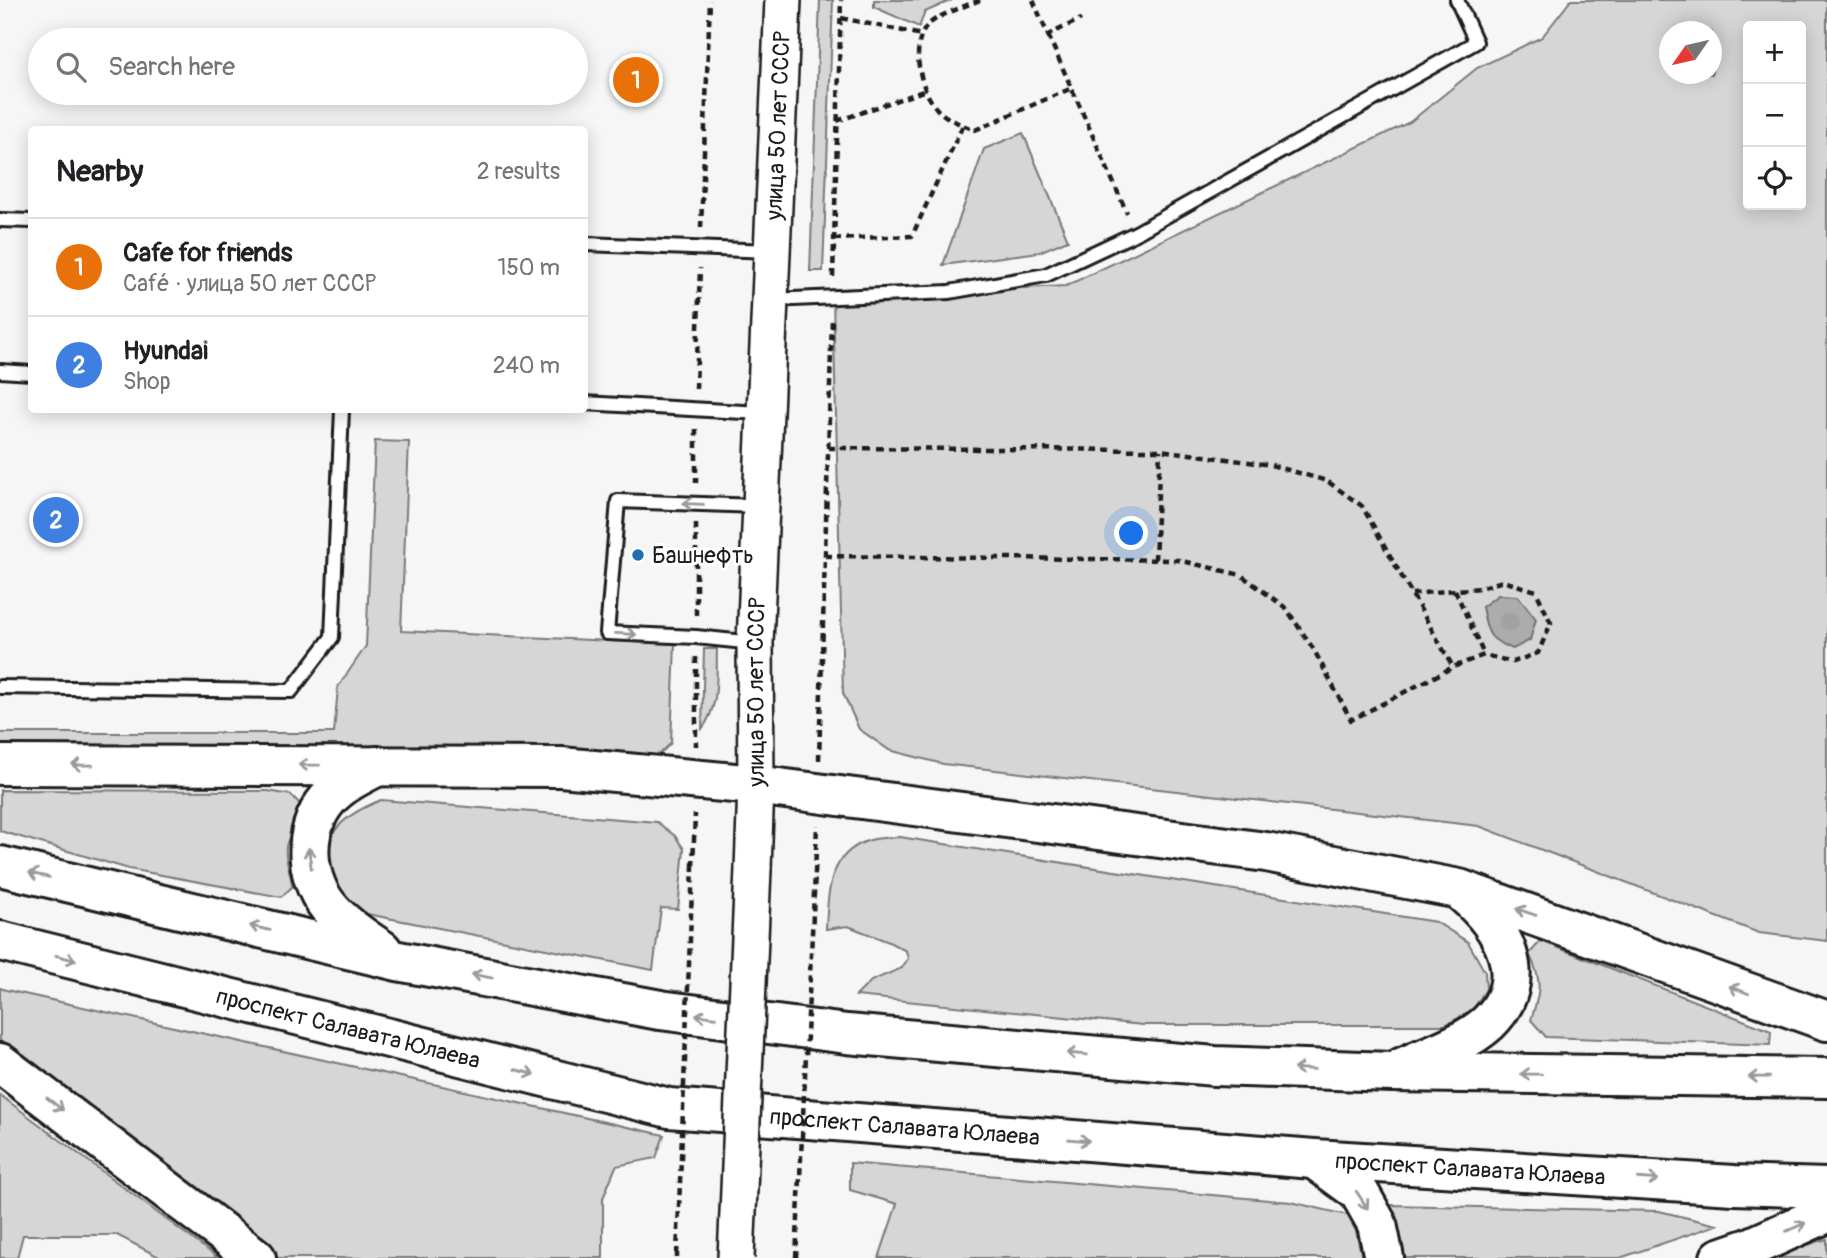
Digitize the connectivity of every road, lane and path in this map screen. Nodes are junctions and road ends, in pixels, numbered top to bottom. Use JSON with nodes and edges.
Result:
{"nodes":[{"id":1,"x":710,"y":0,"type":"edge"},
{"id":2,"x":783,"y":0,"type":"edge"},
{"id":3,"x":841,"y":0,"type":"edge"},
{"id":4,"x":980,"y":0,"type":"edge"},
{"id":5,"x":1033,"y":0,"type":"edge"},
{"id":6,"x":1457,"y":0,"type":"edge"},
{"id":7,"x":840,"y":18,"type":"junction"},
{"id":8,"x":1081,"y":19,"type":"dead end"},
{"id":9,"x":1048,"y":35,"type":"junction"},
{"id":10,"x":922,"y":36,"type":"junction"},
{"id":11,"x":1072,"y":88,"type":"junction"},
{"id":12,"x":926,"y":90,"type":"junction"},
{"id":13,"x":837,"y":121,"type":"junction"},
{"id":14,"x":963,"y":125,"type":"junction"},
{"id":15,"x":0,"y":220,"type":"edge"},
{"id":16,"x":28,"y":221,"type":"edge"},
{"id":17,"x":1136,"y":233,"type":"junction"},
{"id":18,"x":834,"y":239,"type":"junction"},
{"id":19,"x":588,"y":244,"type":"edge"},
{"id":20,"x":701,"y":248,"type":"junction"},
{"id":21,"x":772,"y":251,"type":"junction"},
{"id":22,"x":832,"y":297,"type":"junction"},
{"id":23,"x":770,"y":300,"type":"junction"},
{"id":24,"x":0,"y":371,"type":"edge"},
{"id":25,"x":28,"y":373,"type":"edge"},
{"id":26,"x":696,"y":373,"type":"dead end"},
{"id":27,"x":588,"y":403,"type":"edge"},
{"id":28,"x":342,"y":413,"type":"edge"},
{"id":29,"x":765,"y":413,"type":"junction"},
{"id":30,"x":828,"y":448,"type":"junction"},
{"id":31,"x":1160,"y":450,"type":"junction"},
{"id":32,"x":762,"y":507,"type":"junction"},
{"id":33,"x":825,"y":556,"type":"junction"},
{"id":34,"x":1156,"y":559,"type":"junction"},
{"id":35,"x":1455,"y":590,"type":"junction"},
{"id":36,"x":1412,"y":594,"type":"junction"},
{"id":37,"x":755,"y":643,"type":"junction"},
{"id":38,"x":1484,"y":655,"type":"junction"},
{"id":39,"x":1454,"y":667,"type":"junction"},
{"id":40,"x":0,"y":687,"type":"edge"},
{"id":41,"x":0,"y":765,"type":"edge"},
{"id":42,"x":377,"y":766,"type":"junction"},
{"id":43,"x":756,"y":785,"type":"junction"},
{"id":44,"x":818,"y":795,"type":"junction"},
{"id":45,"x":0,"y":866,"type":"edge"},
{"id":46,"x":692,"y":866,"type":"dead end"},
{"id":47,"x":1459,"y":889,"type":"junction"},
{"id":48,"x":0,"y":941,"type":"edge"},
{"id":49,"x":398,"y":961,"type":"junction"},
{"id":50,"x":1827,"y":1021,"type":"edge"},
{"id":51,"x":0,"y":1063,"type":"edge"},
{"id":52,"x":1392,"y":1072,"type":"junction"},
{"id":53,"x":1827,"y":1078,"type":"edge"},
{"id":54,"x":1314,"y":1159,"type":"junction"},
{"id":55,"x":1827,"y":1188,"type":"edge"},
{"id":56,"x":1827,"y":1213,"type":"edge"},
{"id":57,"x":677,"y":1257,"type":"edge"},
{"id":58,"x":256,"y":1258,"type":"edge"},
{"id":59,"x":736,"y":1258,"type":"edge"},
{"id":60,"x":796,"y":1258,"type":"edge"},
{"id":61,"x":1384,"y":1258,"type":"edge"},
{"id":62,"x":1720,"y":1258,"type":"edge"}],
"edges":[{"from":1,"to":20,"type":"path"},
{"from":2,"to":21,"type":"main road","name":"улица 50 лет СССР"},
{"from":3,"to":7,"type":"path"},
{"from":4,"to":10,"type":"path"},
{"from":5,"to":9,"type":"path"},
{"from":6,"to":17,"type":"lane"},
{"from":7,"to":10,"type":"path"},
{"from":7,"to":13,"type":"path"},
{"from":8,"to":9,"type":"path"},
{"from":9,"to":11,"type":"path"},
{"from":10,"to":12,"type":"path"},
{"from":11,"to":14,"type":"path"},
{"from":11,"to":17,"type":"path"},
{"from":12,"to":13,"type":"path"},
{"from":12,"to":14,"type":"path"},
{"from":13,"to":18,"type":"path"},
{"from":14,"to":18,"type":"path"},
{"from":15,"to":16,"type":"lane"},
{"from":17,"to":22,"type":"lane"},
{"from":18,"to":22,"type":"path"},
{"from":19,"to":20,"type":"lane"},
{"from":20,"to":21,"type":"lane"},
{"from":20,"to":26,"type":"path"},
{"from":21,"to":23,"type":"main road","name":"улица 50 лет СССР"},
{"from":22,"to":23,"type":"lane"},
{"from":22,"to":30,"type":"path"},
{"from":23,"to":29,"type":"main road","name":"улица 50 лет СССР"},
{"from":24,"to":25,"type":"lane"},
{"from":27,"to":29,"type":"lane"},
{"from":28,"to":40,"type":"lane"},
{"from":29,"to":32,"type":"main road","name":"улица 50 лет СССР"},
{"from":30,"to":31,"type":"path"},
{"from":30,"to":33,"type":"path"},
{"from":31,"to":34,"type":"path"},
{"from":31,"to":36,"type":"path"},
{"from":32,"to":37,"type":"main road","name":"улица 50 лет СССР"},
{"from":32,"to":37,"type":"lane","one_way":true},
{"from":33,"to":34,"type":"path"},
{"from":33,"to":44,"type":"path"},
{"from":34,"to":39,"type":"path"},
{"from":35,"to":36,"type":"path"},
{"from":35,"to":38,"type":"path"},
{"from":35,"to":38,"type":"path"},
{"from":36,"to":39,"type":"path"},
{"from":37,"to":43,"type":"main road","name":"улица 50 лет СССР"},
{"from":38,"to":39,"type":"path"},
{"from":42,"to":41,"type":"main road","one_way":true},
{"from":42,"to":43,"type":"main road"},
{"from":49,"to":42,"type":"main road","one_way":true},
{"from":43,"to":44,"type":"main road"},
{"from":43,"to":59,"type":"main road","name":"улица 50 лет СССР","bridge":true},
{"from":44,"to":47,"type":"main road"},
{"from":44,"to":60,"type":"path","bridge":true},
{"from":49,"to":45,"type":"main road","one_way":true},
{"from":46,"to":57,"type":"path","bridge":true},
{"from":50,"to":47,"type":"main road","one_way":true},
{"from":47,"to":52,"type":"main road"},
{"from":48,"to":54,"type":"main road","name":"проспект Салавата Юлаева","one_way":true},
{"from":52,"to":49,"type":"main road","one_way":true},
{"from":51,"to":58,"type":"main road","one_way":true},
{"from":53,"to":52,"type":"main road","one_way":true},
{"from":54,"to":55,"type":"main road","name":"проспект Салавата Юлаева","one_way":true},
{"from":54,"to":61,"type":"main road","one_way":true},
{"from":62,"to":56,"type":"main road","one_way":true}]}
